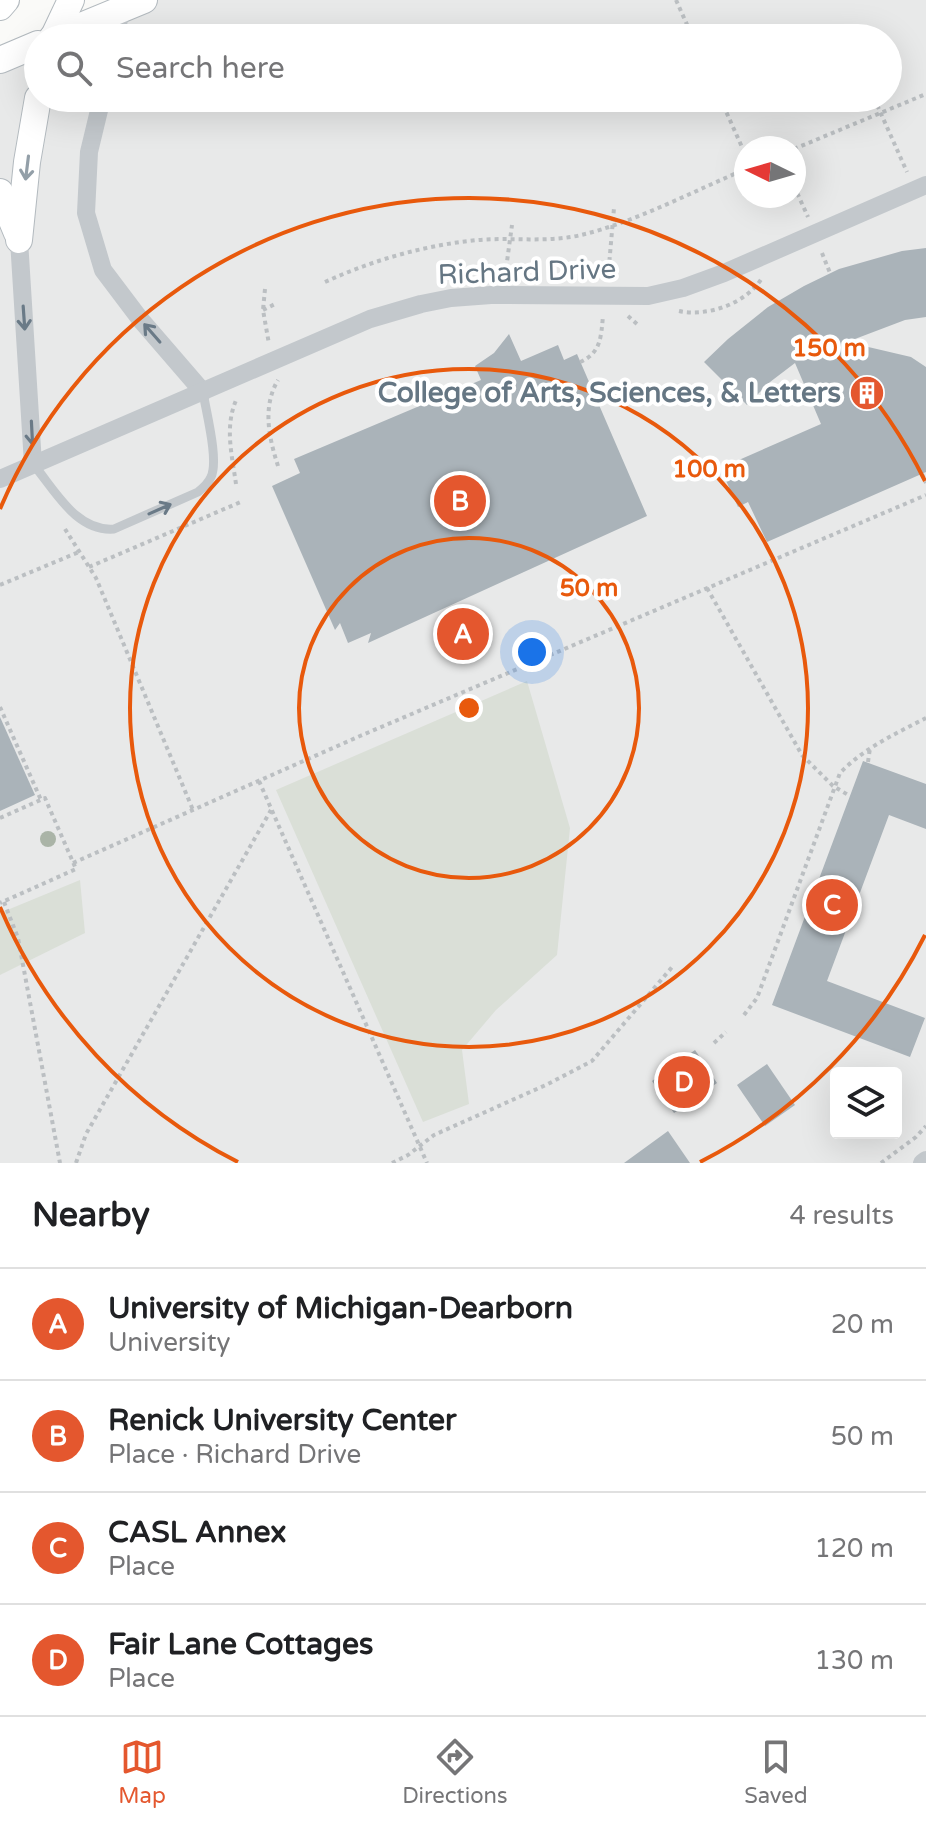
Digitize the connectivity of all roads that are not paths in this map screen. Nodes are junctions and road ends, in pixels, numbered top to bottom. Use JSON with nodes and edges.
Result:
{"nodes":[{"id":1,"x":6,"y":0,"type":"edge"},
{"id":2,"x":71,"y":0,"type":"edge"},
{"id":3,"x":132,"y":5,"type":"edge"},
{"id":4,"x":0,"y":7,"type":"edge"},
{"id":5,"x":60,"y":24,"type":"edge"},
{"id":6,"x":87,"y":24,"type":"edge"},
{"id":7,"x":122,"y":24,"type":"edge"},
{"id":8,"x":24,"y":50,"type":"edge"},
{"id":9,"x":0,"y":60,"type":"edge"},
{"id":10,"x":36,"y":112,"type":"edge"},
{"id":11,"x":99,"y":112,"type":"edge"},
{"id":12,"x":926,"y":185,"type":"edge"},
{"id":13,"x":0,"y":192,"type":"edge"},
{"id":14,"x":19,"y":240,"type":"junction"},
{"id":15,"x":203,"y":392,"type":"junction"},
{"id":16,"x":33,"y":464,"type":"junction"},
{"id":17,"x":0,"y":479,"type":"edge"}],
"edges":[{"from":1,"to":4,"type":"street"},
{"from":2,"to":5,"type":"street"},
{"from":3,"to":6,"type":"street"},
{"from":3,"to":7,"type":"street"},
{"from":8,"to":9,"type":"street"},
{"from":10,"to":14,"type":"street","one_way":true},
{"from":15,"to":11,"type":"street","one_way":true},
{"from":12,"to":15,"type":"street","name":"Richard Drive"},
{"from":13,"to":14,"type":"street"},
{"from":14,"to":16,"type":"street","one_way":true},
{"from":15,"to":16,"type":"street","name":"Richard Drive"},
{"from":16,"to":15,"type":"lane","one_way":true},
{"from":16,"to":17,"type":"street","name":"Richard Drive"}]}
